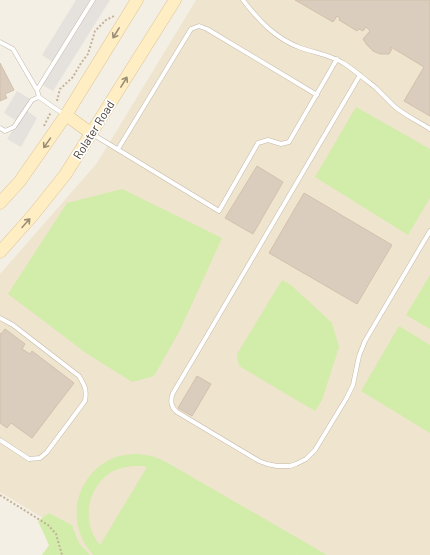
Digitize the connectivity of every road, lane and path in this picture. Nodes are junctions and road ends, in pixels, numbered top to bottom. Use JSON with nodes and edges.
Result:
{"nodes":[{"id":1,"x":94,"y":0,"type":"edge"},
{"id":2,"x":137,"y":0,"type":"edge"},
{"id":3,"x":175,"y":0,"type":"edge"},
{"id":4,"x":243,"y":0,"type":"edge"},
{"id":5,"x":118,"y":14,"type":"dead end"},
{"id":6,"x":0,"y":42,"type":"edge"},
{"id":7,"x":338,"y":59,"type":"junction"},
{"id":8,"x":360,"y":75,"type":"junction"},
{"id":9,"x":37,"y":90,"type":"junction"},
{"id":10,"x":317,"y":95,"type":"junction"},
{"id":11,"x":39,"y":97,"type":"junction"},
{"id":12,"x":53,"y":107,"type":"junction"},
{"id":13,"x":66,"y":115,"type":"junction"},
{"id":14,"x":0,"y":128,"type":"edge"},
{"id":15,"x":430,"y":129,"type":"edge"},
{"id":16,"x":43,"y":130,"type":"dead end"},
{"id":17,"x":92,"y":134,"type":"junction"},
{"id":18,"x":118,"y":150,"type":"junction"},
{"id":19,"x":0,"y":203,"type":"edge"},
{"id":20,"x":430,"y":231,"type":"edge"},
{"id":21,"x":0,"y":252,"type":"edge"},
{"id":22,"x":0,"y":318,"type":"edge"},
{"id":23,"x":0,"y":440,"type":"edge"},
{"id":24,"x":0,"y":495,"type":"edge"},
{"id":25,"x":62,"y":555,"type":"edge"}],
"edges":[{"from":1,"to":9,"type":"lane"},
{"from":2,"to":13,"type":"main road","one_way":true},
{"from":17,"to":3,"type":"main road","name":"Rolater Road","one_way":true},
{"from":4,"to":7,"type":"lane"},
{"from":5,"to":12,"type":"path"},
{"from":6,"to":9,"type":"lane"},
{"from":7,"to":8,"type":"lane"},
{"from":7,"to":10,"type":"lane"},
{"from":8,"to":15,"type":"lane"},
{"from":8,"to":20,"type":"lane"},
{"from":9,"to":11,"type":"lane"},
{"from":10,"to":18,"type":"lane"},
{"from":10,"to":18,"type":"lane"},
{"from":11,"to":12,"type":"lane"},
{"from":11,"to":14,"type":"lane"},
{"from":12,"to":13,"type":"lane"},
{"from":12,"to":16,"type":"path"},
{"from":13,"to":17,"type":"main road"},
{"from":13,"to":19,"type":"main road","one_way":true},
{"from":17,"to":18,"type":"lane"},
{"from":21,"to":17,"type":"main road","name":"Rolater Road","one_way":true},
{"from":22,"to":23,"type":"lane"},
{"from":24,"to":25,"type":"path"}]}
